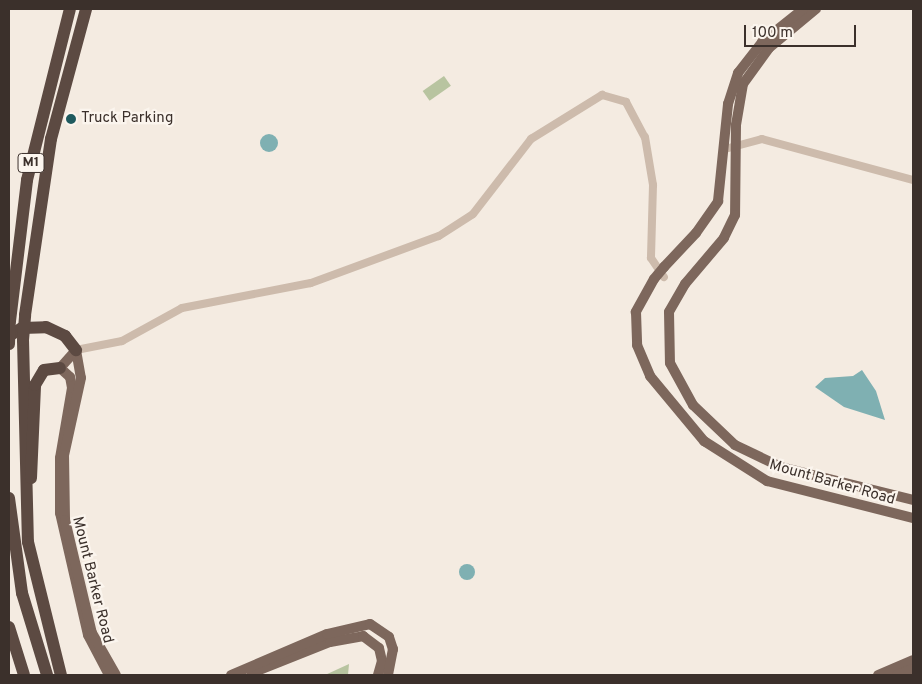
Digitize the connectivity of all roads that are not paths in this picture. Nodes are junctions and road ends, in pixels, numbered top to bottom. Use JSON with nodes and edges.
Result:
{"nodes":[{"id":1,"x":70,"y":9,"type":"edge"},
{"id":2,"x":86,"y":9,"type":"edge"},
{"id":3,"x":803,"y":9,"type":"edge"},
{"id":4,"x":816,"y":9,"type":"edge"},
{"id":5,"x":737,"y":147,"type":"junction"},
{"id":6,"x":726,"y":149,"type":"junction"},
{"id":7,"x":913,"y":180,"type":"edge"},
{"id":8,"x":661,"y":274,"type":"junction"},
{"id":9,"x":10,"y":321,"type":"edge"},
{"id":10,"x":9,"y":336,"type":"edge"},
{"id":11,"x":9,"y":344,"type":"edge"},
{"id":12,"x":79,"y":349,"type":"junction"},
{"id":13,"x":60,"y":368,"type":"junction"},
{"id":14,"x":9,"y":498,"type":"edge"},
{"id":15,"x":913,"y":500,"type":"edge"},
{"id":16,"x":913,"y":518,"type":"edge"},
{"id":17,"x":9,"y":627,"type":"edge"},
{"id":18,"x":913,"y":660,"type":"edge"},
{"id":19,"x":913,"y":669,"type":"edge"},
{"id":20,"x":24,"y":675,"type":"edge"},
{"id":21,"x":47,"y":675,"type":"edge"},
{"id":22,"x":63,"y":675,"type":"edge"},
{"id":23,"x":109,"y":675,"type":"edge"},
{"id":24,"x":116,"y":675,"type":"edge"},
{"id":25,"x":231,"y":675,"type":"edge"},
{"id":26,"x":246,"y":675,"type":"edge"},
{"id":27,"x":378,"y":675,"type":"edge"},
{"id":28,"x":388,"y":675,"type":"edge"},
{"id":29,"x":878,"y":675,"type":"edge"},
{"id":30,"x":897,"y":675,"type":"edge"}],
"edges":[{"from":1,"to":9,"type":"highway","number":"M1"},
{"from":2,"to":22,"type":"highway","number":"M1","bridge":true},
{"from":3,"to":6,"type":"main road","name":"Mount Barker Road"},
{"from":4,"to":5,"type":"main road","name":"Mount Barker Road"},
{"from":5,"to":6,"type":"street"},
{"from":5,"to":7,"type":"street"},
{"from":5,"to":15,"type":"main road","name":"Mount Barker Road"},
{"from":6,"to":8,"type":"main road","name":"Mount Barker Road"},
{"from":8,"to":12,"type":"street"},
{"from":8,"to":16,"type":"main road","name":"Mount Barker Road"},
{"from":9,"to":11,"type":"highway","number":"M1","bridge":true},
{"from":10,"to":12,"type":"highway"},
{"from":12,"to":13,"type":"main road"},
{"from":12,"to":24,"type":"main road","name":"Mount Barker Road"},
{"from":13,"to":22,"type":"highway"},
{"from":13,"to":23,"type":"main road","name":"Mount Barker Road"},
{"from":14,"to":21,"type":"highway"},
{"from":17,"to":20,"type":"highway"},
{"from":18,"to":29,"type":"main road"},
{"from":19,"to":30,"type":"main road"},
{"from":25,"to":28,"type":"main road"},
{"from":26,"to":27,"type":"main road"}]}
